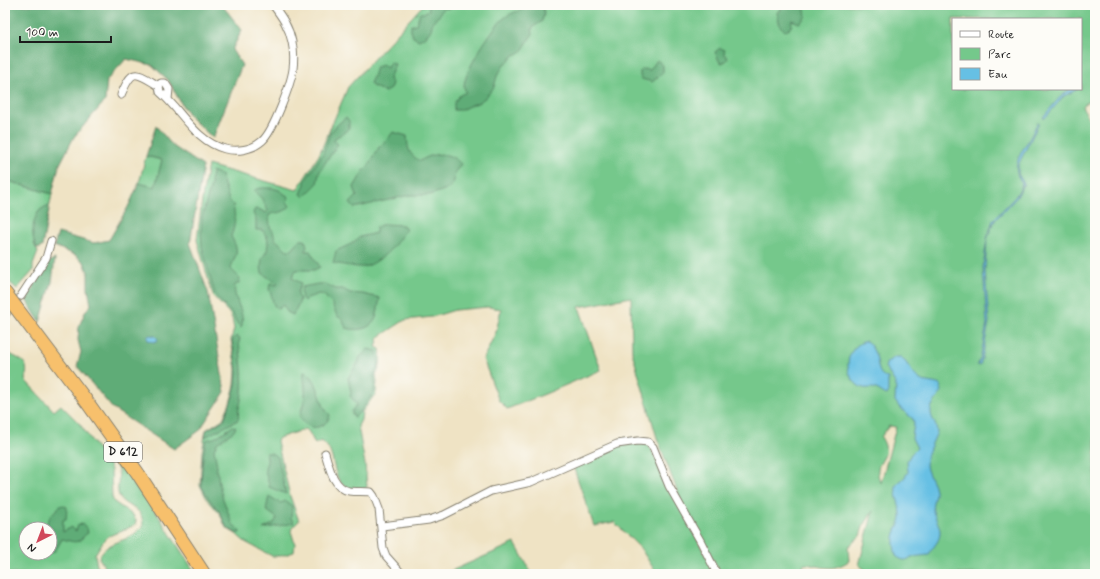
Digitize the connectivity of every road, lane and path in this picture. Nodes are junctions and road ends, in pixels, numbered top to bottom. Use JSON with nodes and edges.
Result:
{"nodes":[{"id":1,"x":273,"y":5,"type":"edge"},
{"id":2,"x":121,"y":95,"type":"dead end"},
{"id":3,"x":51,"y":241,"type":"dead end"},
{"id":4,"x":5,"y":293,"type":"edge"},
{"id":5,"x":21,"y":296,"type":"tunnel mouth"},
{"id":6,"x":5,"y":304,"type":"edge"},
{"id":7,"x":37,"y":335,"type":"junction"},
{"id":8,"x":325,"y":453,"type":"dead end"},
{"id":9,"x":382,"y":526,"type":"junction"},
{"id":10,"x":204,"y":574,"type":"edge"},
{"id":11,"x":402,"y":574,"type":"edge"},
{"id":12,"x":717,"y":574,"type":"edge"}],
"edges":[{"from":1,"to":2,"type":"street"},
{"from":3,"to":5,"type":"street"},
{"from":4,"to":7,"type":"highway","number":"D 612"},
{"from":6,"to":7,"type":"highway","number":"D 612"},
{"from":7,"to":10,"type":"highway","number":"D 612"},
{"from":8,"to":9,"type":"street"},
{"from":9,"to":11,"type":"street"},
{"from":9,"to":12,"type":"street"}]}
